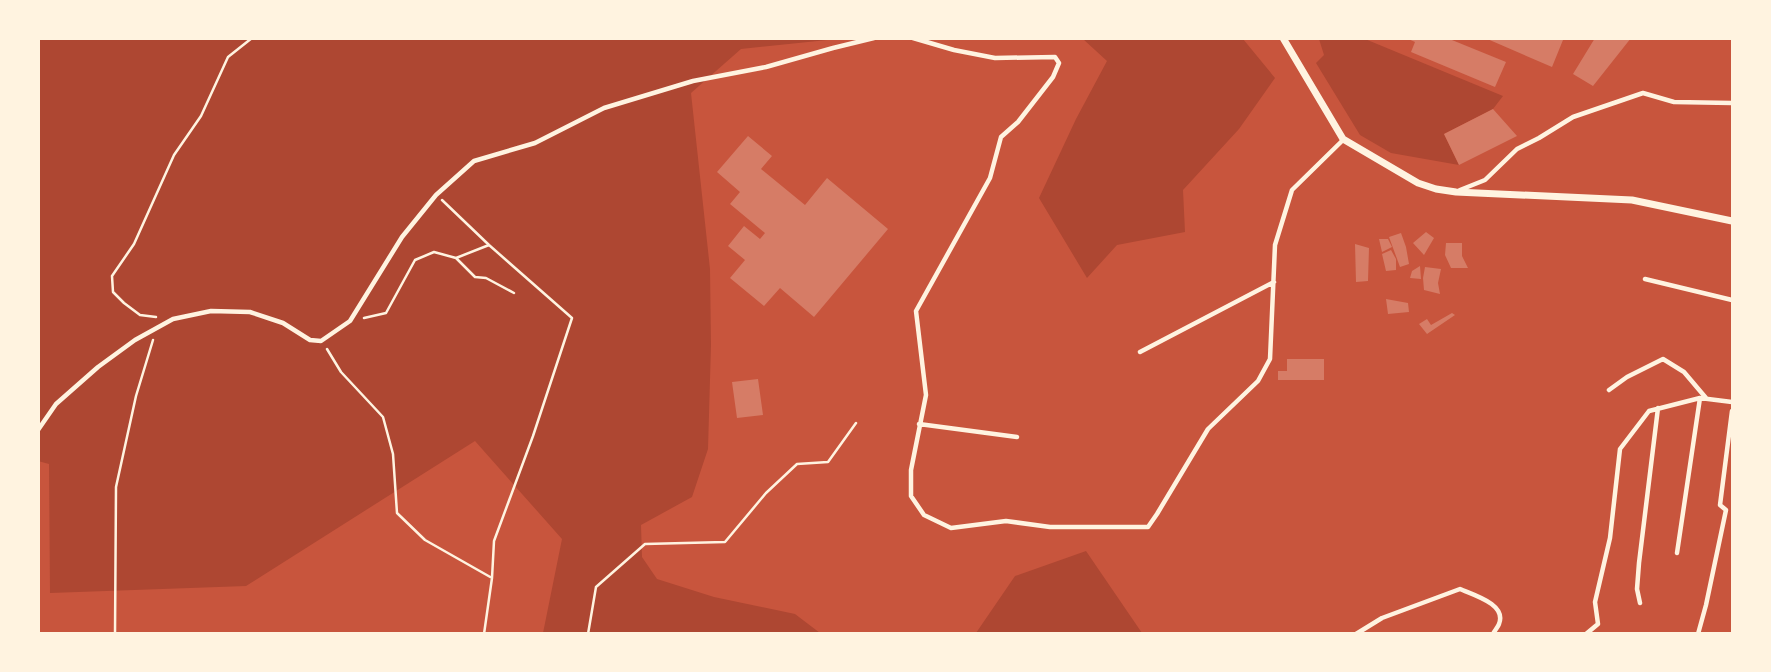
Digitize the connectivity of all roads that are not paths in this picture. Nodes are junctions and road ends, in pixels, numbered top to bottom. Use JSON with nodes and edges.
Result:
{"nodes":[{"id":1,"x":874,"y":38,"type":"edge"},
{"id":2,"x":913,"y":38,"type":"edge"},
{"id":3,"x":1283,"y":38,"type":"edge"},
{"id":4,"x":1732,"y":103,"type":"edge"},
{"id":5,"x":1343,"y":139,"type":"junction"},
{"id":6,"x":1456,"y":192,"type":"junction"},
{"id":7,"x":1732,"y":221,"type":"edge"},
{"id":8,"x":1645,"y":279,"type":"dead end"},
{"id":9,"x":1274,"y":282,"type":"junction"},
{"id":10,"x":1732,"y":300,"type":"edge"},
{"id":11,"x":1140,"y":352,"type":"dead end"},
{"id":12,"x":1609,"y":390,"type":"dead end"},
{"id":13,"x":1700,"y":398,"type":"junction"},
{"id":14,"x":1707,"y":399,"type":"junction"},
{"id":15,"x":1732,"y":402,"type":"edge"},
{"id":16,"x":1658,"y":408,"type":"junction"},
{"id":17,"x":1732,"y":411,"type":"edge"},
{"id":18,"x":919,"y":425,"type":"junction"},
{"id":19,"x":38,"y":430,"type":"edge"},
{"id":20,"x":1017,"y":437,"type":"dead end"},
{"id":21,"x":1729,"y":510,"type":"edge"},
{"id":22,"x":1677,"y":553,"type":"dead end"},
{"id":23,"x":1640,"y":603,"type":"dead end"},
{"id":24,"x":1356,"y":634,"type":"edge"},
{"id":25,"x":1493,"y":634,"type":"edge"},
{"id":26,"x":1586,"y":634,"type":"edge"},
{"id":27,"x":1698,"y":634,"type":"edge"}],
"edges":[{"from":1,"to":19,"type":"lane"},
{"from":2,"to":18,"type":"lane"},
{"from":3,"to":5,"type":"street"},
{"from":4,"to":6,"type":"lane"},
{"from":5,"to":6,"type":"street"},
{"from":5,"to":9,"type":"lane"},
{"from":6,"to":7,"type":"street"},
{"from":8,"to":10,"type":"lane"},
{"from":9,"to":11,"type":"lane"},
{"from":9,"to":18,"type":"lane"},
{"from":12,"to":14,"type":"lane"},
{"from":13,"to":14,"type":"lane"},
{"from":13,"to":16,"type":"lane"},
{"from":13,"to":22,"type":"lane"},
{"from":14,"to":15,"type":"lane"},
{"from":16,"to":23,"type":"lane"},
{"from":16,"to":26,"type":"lane"},
{"from":17,"to":21,"type":"lane"},
{"from":18,"to":20,"type":"lane"},
{"from":21,"to":27,"type":"lane"},
{"from":24,"to":25,"type":"lane"}]}
